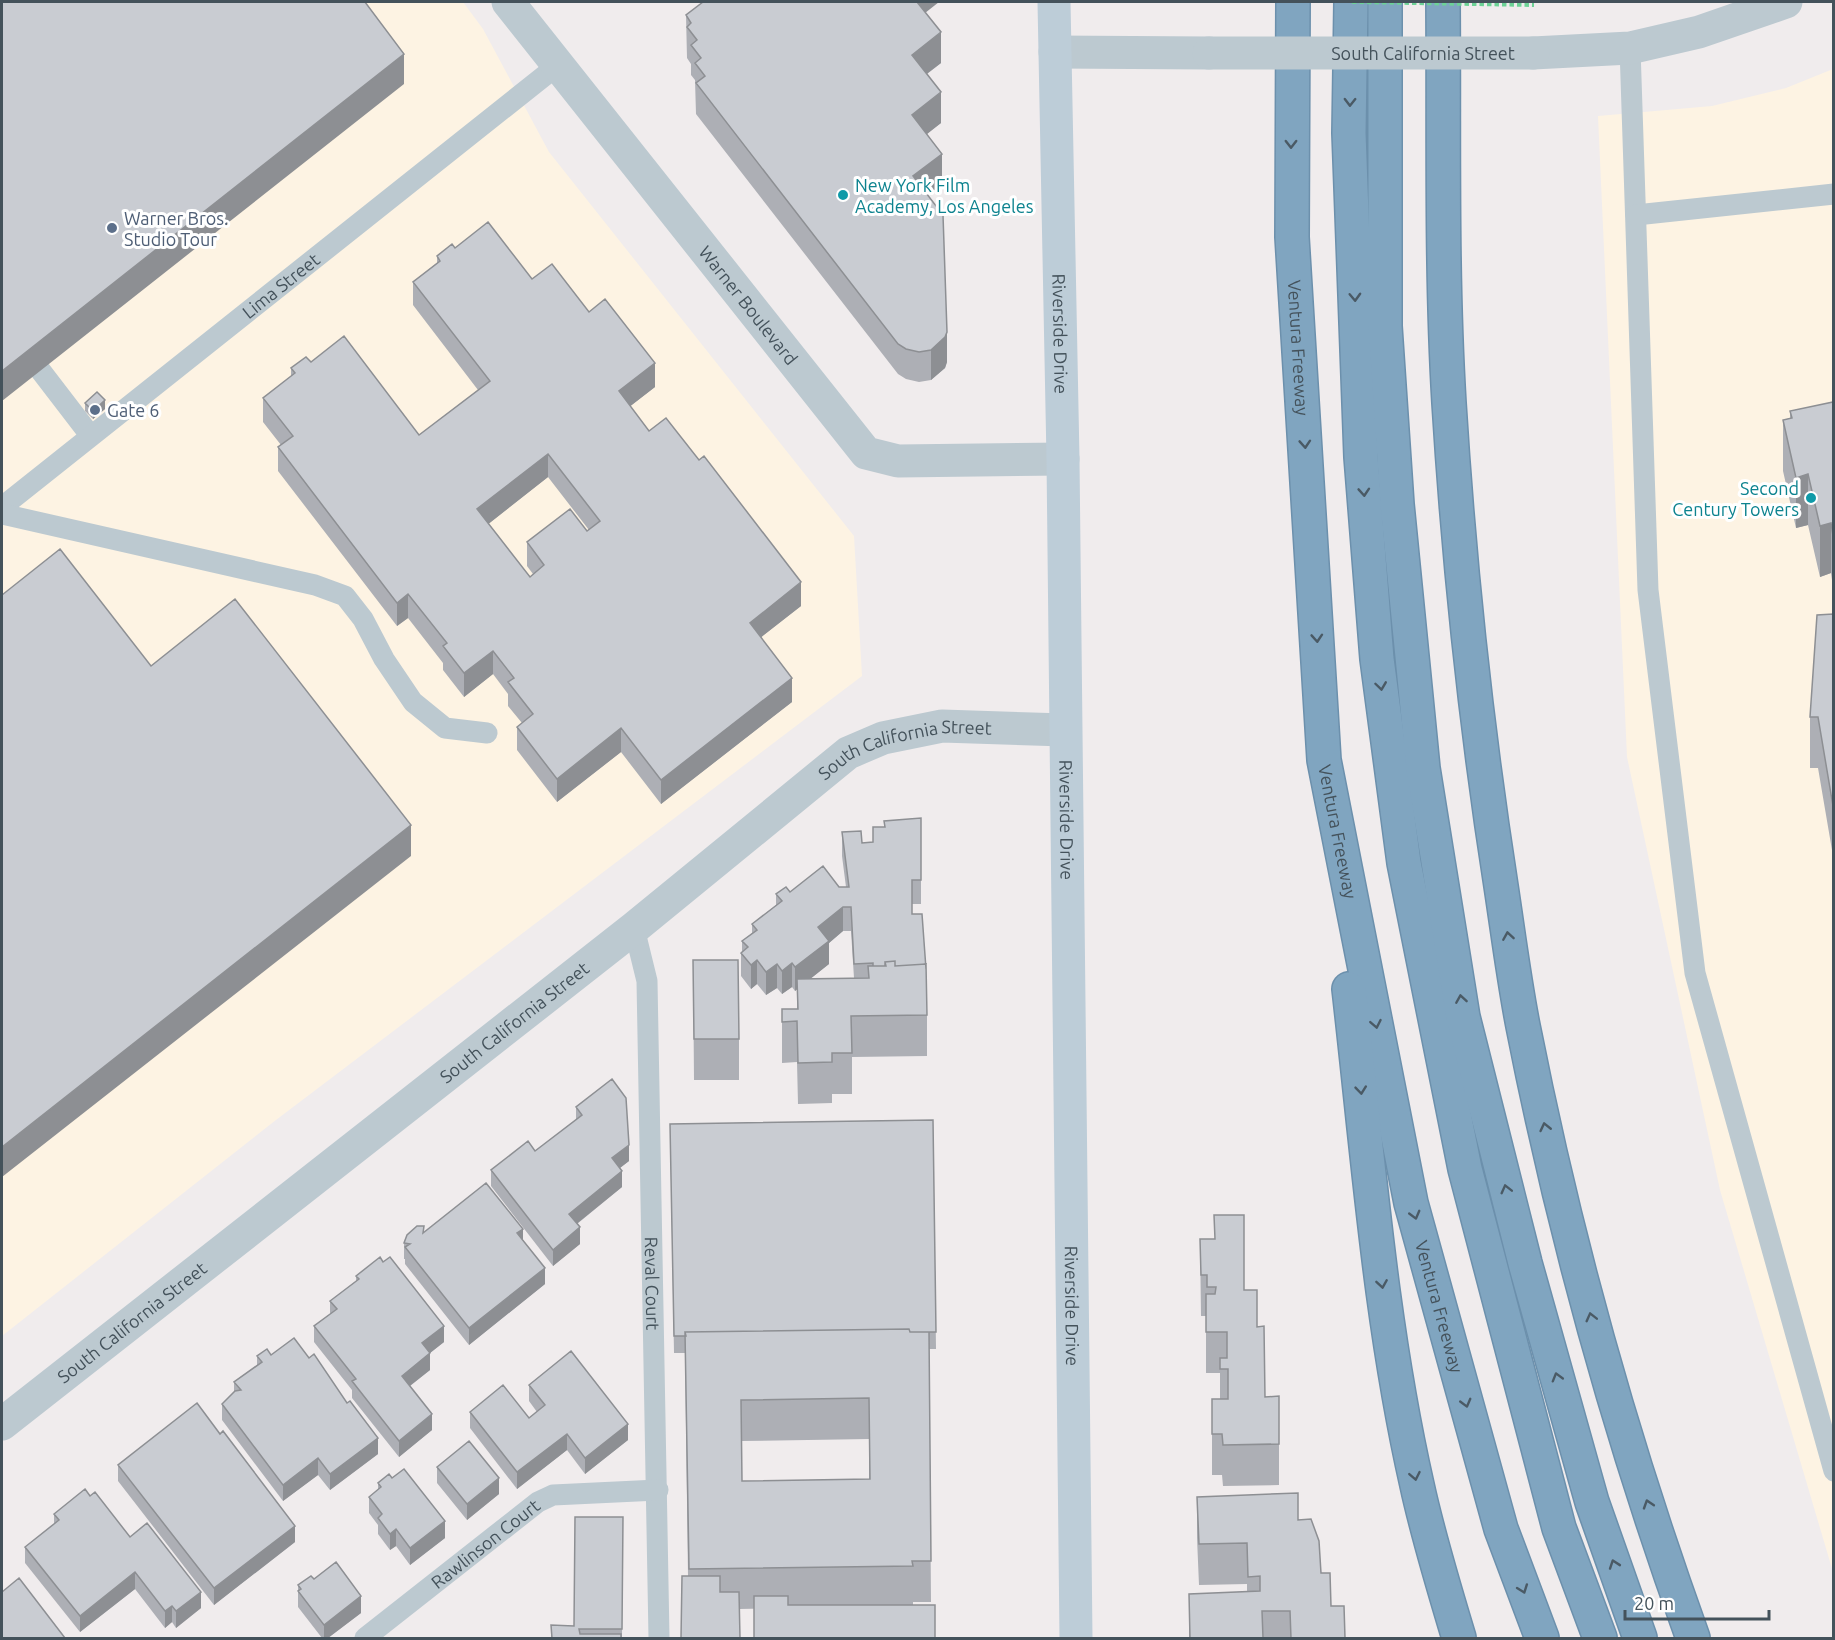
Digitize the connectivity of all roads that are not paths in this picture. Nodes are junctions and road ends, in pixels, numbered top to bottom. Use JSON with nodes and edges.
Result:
{"nodes":[{"id":1,"x":508,"y":2,"type":"edge"},
{"id":2,"x":1054,"y":2,"type":"edge"},
{"id":3,"x":1293,"y":2,"type":"edge"},
{"id":4,"x":1352,"y":2,"type":"edge"},
{"id":5,"x":1385,"y":2,"type":"edge"},
{"id":6,"x":1443,"y":2,"type":"edge"},
{"id":7,"x":1786,"y":2,"type":"edge"},
{"id":8,"x":1630,"y":48,"type":"junction"},
{"id":9,"x":1055,"y":52,"type":"junction"},
{"id":10,"x":558,"y":65,"type":"junction"},
{"id":11,"x":1833,"y":194,"type":"edge"},
{"id":12,"x":1636,"y":215,"type":"junction"},
{"id":13,"x":24,"y":349,"type":"edge"},
{"id":14,"x":90,"y":435,"type":"junction"},
{"id":15,"x":1064,"y":459,"type":"junction"},
{"id":16,"x":2,"y":507,"type":"edge"},
{"id":17,"x":2,"y":514,"type":"edge"},
{"id":18,"x":1065,"y":730,"type":"junction"},
{"id":19,"x":487,"y":734,"type":"dead end"},
{"id":20,"x":1324,"y":760,"type":"junction"},
{"id":21,"x":634,"y":928,"type":"junction"},
{"id":22,"x":2,"y":1425,"type":"edge"},
{"id":23,"x":1833,"y":1471,"type":"edge"},
{"id":24,"x":658,"y":1490,"type":"junction"},
{"id":25,"x":365,"y":1638,"type":"edge"},
{"id":26,"x":659,"y":1638,"type":"edge"},
{"id":27,"x":1076,"y":1638,"type":"edge"},
{"id":28,"x":1459,"y":1638,"type":"edge"},
{"id":29,"x":1542,"y":1638,"type":"edge"},
{"id":30,"x":1600,"y":1638,"type":"edge"},
{"id":31,"x":1640,"y":1638,"type":"edge"},
{"id":32,"x":1693,"y":1638,"type":"edge"}],
"edges":[{"from":1,"to":10,"type":"street","name":"Warner Boulevard"},
{"from":2,"to":9,"type":"main road","name":"Riverside Drive"},
{"from":3,"to":20,"type":"highway","name":"Ventura Freeway","one_way":true},
{"from":4,"to":30,"type":"highway","one_way":true},
{"from":31,"to":5,"type":"highway","one_way":true},
{"from":32,"to":6,"type":"highway","one_way":true},
{"from":7,"to":8,"type":"street","name":"South California Street"},
{"from":8,"to":9,"type":"street","name":"South California Street","bridge":true},
{"from":8,"to":12,"type":"lane"},
{"from":9,"to":15,"type":"main road","name":"Riverside Drive"},
{"from":10,"to":14,"type":"lane","name":"Lima Street"},
{"from":10,"to":15,"type":"street","name":"Warner Boulevard"},
{"from":11,"to":12,"type":"lane"},
{"from":12,"to":23,"type":"lane"},
{"from":13,"to":14,"type":"lane"},
{"from":14,"to":16,"type":"lane","name":"Lima Street"},
{"from":15,"to":18,"type":"main road","name":"Riverside Drive"},
{"from":17,"to":19,"type":"lane"},
{"from":18,"to":21,"type":"street","name":"South California Street"},
{"from":18,"to":27,"type":"main road","name":"Riverside Drive"},
{"from":20,"to":28,"type":"highway","one_way":true},
{"from":20,"to":29,"type":"highway","name":"Ventura Freeway","one_way":true},
{"from":21,"to":22,"type":"street","name":"South California Street"},
{"from":21,"to":24,"type":"lane","name":"Reval Court"},
{"from":24,"to":25,"type":"lane","name":"Rawlinson Court"},
{"from":24,"to":26,"type":"lane","name":"Reval Court"}]}
